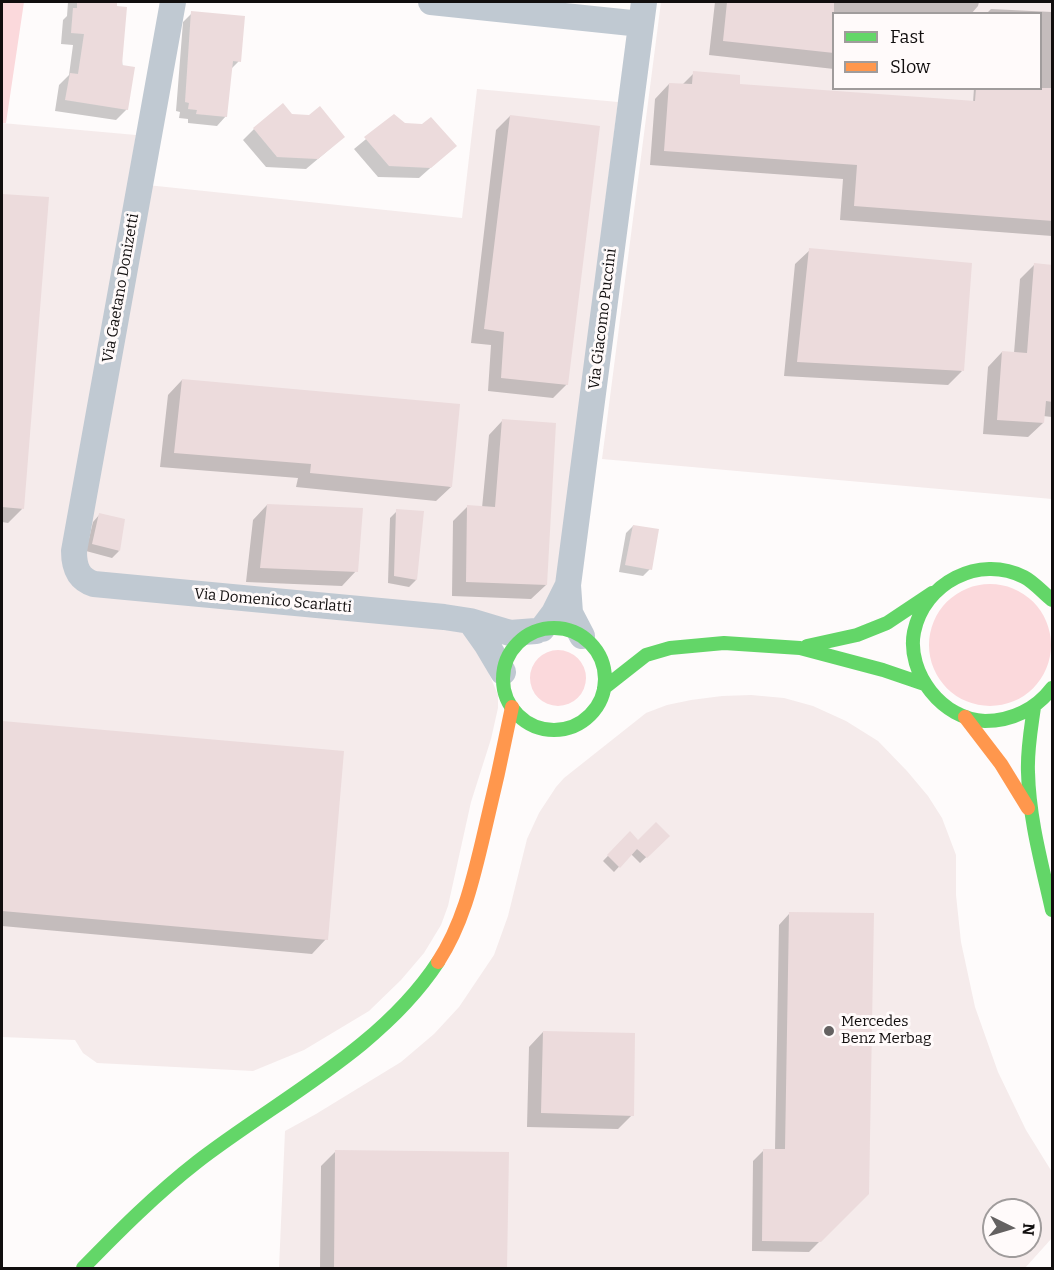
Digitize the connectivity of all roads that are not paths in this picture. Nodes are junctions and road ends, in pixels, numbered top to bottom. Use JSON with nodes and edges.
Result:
{"nodes":[{"id":1,"x":172,"y":2,"type":"edge"},
{"id":2,"x":431,"y":2,"type":"edge"},
{"id":3,"x":643,"y":13,"type":"edge"},
{"id":4,"x":1039,"y":570,"type":"dead end"},
{"id":5,"x":1014,"y":571,"type":"junction"},
{"id":6,"x":78,"y":574,"type":"joint"},
{"id":7,"x":568,"y":585,"type":"junction"},
{"id":8,"x":933,"y":592,"type":"junction"},
{"id":9,"x":1053,"y":600,"type":"edge"},
{"id":10,"x":470,"y":621,"type":"junction"},
{"id":11,"x":539,"y":630,"type":"junction"},
{"id":12,"x":586,"y":640,"type":"junction"},
{"id":13,"x":800,"y":648,"type":"junction"},
{"id":14,"x":607,"y":649,"type":"dead end"},
{"id":15,"x":626,"y":652,"type":"dead end"},
{"id":16,"x":646,"y":655,"type":"junction"},
{"id":17,"x":503,"y":672,"type":"junction"},
{"id":18,"x":924,"y":684,"type":"junction"},
{"id":19,"x":604,"y":688,"type":"junction"},
{"id":20,"x":1053,"y":688,"type":"edge"},
{"id":21,"x":512,"y":707,"type":"junction"},
{"id":22,"x":1034,"y":707,"type":"junction"},
{"id":23,"x":965,"y":717,"type":"junction"},
{"id":24,"x":553,"y":730,"type":"junction"},
{"id":25,"x":537,"y":740,"type":"dead end"},
{"id":26,"x":513,"y":758,"type":"dead end"},
{"id":27,"x":499,"y":775,"type":"junction"},
{"id":28,"x":1032,"y":815,"type":"junction"},
{"id":29,"x":1053,"y":910,"type":"edge"},
{"id":30,"x":83,"y":1269,"type":"edge"}],
"edges":[{"from":1,"to":6,"type":"street","name":"Via Gaetano Donizetti"},
{"from":2,"to":3,"type":"street"},
{"from":3,"to":7,"type":"street","name":"Via Giacomo Puccini"},
{"from":4,"to":5,"type":"main road"},
{"from":5,"to":8,"type":"main road"},
{"from":5,"to":9,"type":"main road"},
{"from":6,"to":10,"type":"street","name":"Via Domenico Scarlatti"},
{"from":7,"to":11,"type":"street","name":"Via Giacomo Puccini"},
{"from":7,"to":12,"type":"street"},
{"from":8,"to":13,"type":"main road"},
{"from":8,"to":18,"type":"main road"},
{"from":10,"to":11,"type":"street","name":"Via Domenico Scarlatti"},
{"from":10,"to":17,"type":"street"},
{"from":11,"to":12,"type":"main road"},
{"from":11,"to":17,"type":"main road"},
{"from":12,"to":14,"type":"main road"},
{"from":12,"to":19,"type":"main road"},
{"from":13,"to":16,"type":"main road"},
{"from":13,"to":18,"type":"main road"},
{"from":15,"to":16,"type":"main road"},
{"from":16,"to":19,"type":"main road"},
{"from":17,"to":21,"type":"main road"},
{"from":18,"to":23,"type":"main road"},
{"from":19,"to":24,"type":"main road"},
{"from":20,"to":22,"type":"main road"},
{"from":21,"to":24,"type":"main road"},
{"from":21,"to":27,"type":"main road"},
{"from":22,"to":23,"type":"main road"},
{"from":22,"to":28,"type":"main road"},
{"from":23,"to":28,"type":"main road"},
{"from":24,"to":25,"type":"main road"},
{"from":26,"to":27,"type":"main road"},
{"from":27,"to":30,"type":"main road"},
{"from":28,"to":29,"type":"main road"}]}
